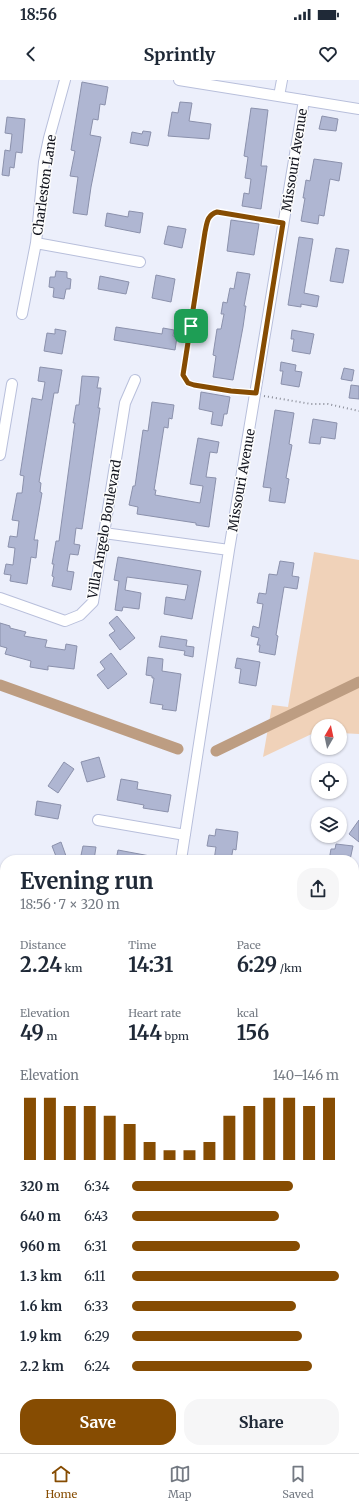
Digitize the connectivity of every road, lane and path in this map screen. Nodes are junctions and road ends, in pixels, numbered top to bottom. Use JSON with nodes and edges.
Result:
{"nodes":[{"id":1,"x":65,"y":80,"type":"edge"},
{"id":2,"x":179,"y":80,"type":"edge"},
{"id":3,"x":282,"y":80,"type":"edge"},
{"id":4,"x":279,"y":96,"type":"junction"},
{"id":5,"x":304,"y":100,"type":"junction"},
{"id":6,"x":359,"y":109,"type":"edge"},
{"id":7,"x":283,"y":223,"type":"junction"},
{"id":8,"x":36,"y":243,"type":"junction"},
{"id":9,"x":140,"y":262,"type":"dead end"},
{"id":10,"x":22,"y":314,"type":"dead end"},
{"id":11,"x":134,"y":380,"type":"dead end"},
{"id":12,"x":12,"y":384,"type":"dead end"},
{"id":13,"x":256,"y":393,"type":"junction"},
{"id":14,"x":359,"y":411,"type":"edge"},
{"id":15,"x":0,"y":455,"type":"edge"},
{"id":16,"x":104,"y":532,"type":"junction"},
{"id":17,"x":229,"y":550,"type":"junction"},
{"id":18,"x":0,"y":598,"type":"edge"},
{"id":19,"x":98,"y":820,"type":"dead end"},
{"id":20,"x":185,"y":834,"type":"junction"},
{"id":21,"x":182,"y":855,"type":"edge"}],
"edges":[{"from":1,"to":8,"type":"street","name":"Charleston Lane"},
{"from":2,"to":4,"type":"street"},
{"from":3,"to":4,"type":"street","name":"Missouri Avenue"},
{"from":4,"to":5,"type":"street"},
{"from":5,"to":6,"type":"street"},
{"from":5,"to":7,"type":"street","name":"Missouri Avenue"},
{"from":7,"to":13,"type":"street","name":"Missouri Avenue"},
{"from":7,"to":13,"type":"lane"},
{"from":8,"to":9,"type":"street","name":"Charleston Lane"},
{"from":8,"to":10,"type":"street","name":"Charleston Lane"},
{"from":11,"to":16,"type":"street","name":"Villa Angelo Boulevard"},
{"from":12,"to":15,"type":"street"},
{"from":13,"to":14,"type":"path"},
{"from":13,"to":17,"type":"street","name":"Missouri Avenue"},
{"from":16,"to":17,"type":"street"},
{"from":16,"to":18,"type":"street","name":"Villa Angelo Boulevard"},
{"from":17,"to":20,"type":"street","name":"Missouri Avenue"},
{"from":19,"to":20,"type":"street"},
{"from":20,"to":21,"type":"street","name":"Missouri Avenue"}]}
